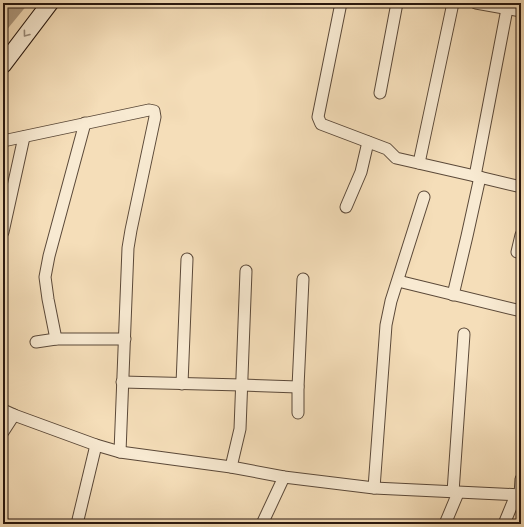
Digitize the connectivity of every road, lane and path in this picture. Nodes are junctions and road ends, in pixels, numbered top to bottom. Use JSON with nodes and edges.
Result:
{"nodes":[{"id":1,"x":50,"y":3,"type":"edge"},
{"id":2,"x":341,"y":3,"type":"edge"},
{"id":3,"x":397,"y":3,"type":"edge"},
{"id":4,"x":453,"y":3,"type":"edge"},
{"id":5,"x":476,"y":3,"type":"edge"},
{"id":6,"x":507,"y":9,"type":"junction"},
{"id":7,"x":521,"y":12,"type":"edge"},
{"id":8,"x":3,"y":65,"type":"edge"},
{"id":9,"x":380,"y":93,"type":"dead end"},
{"id":10,"x":85,"y":123,"type":"junction"},
{"id":11,"x":24,"y":136,"type":"junction"},
{"id":12,"x":3,"y":141,"type":"edge"},
{"id":13,"x":368,"y":142,"type":"junction"},
{"id":14,"x":419,"y":163,"type":"junction"},
{"id":15,"x":478,"y":177,"type":"junction"},
{"id":16,"x":521,"y":187,"type":"edge"},
{"id":17,"x":424,"y":197,"type":"dead end"},
{"id":18,"x":346,"y":207,"type":"dead end"},
{"id":19,"x":3,"y":232,"type":"edge"},
{"id":20,"x":521,"y":236,"type":"edge"},
{"id":21,"x":517,"y":252,"type":"dead end"},
{"id":22,"x":187,"y":259,"type":"dead end"},
{"id":23,"x":246,"y":272,"type":"dead end"},
{"id":24,"x":303,"y":279,"type":"dead end"},
{"id":25,"x":398,"y":281,"type":"junction"},
{"id":26,"x":454,"y":294,"type":"junction"},
{"id":27,"x":521,"y":311,"type":"edge"},
{"id":28,"x":464,"y":334,"type":"dead end"},
{"id":29,"x":56,"y":339,"type":"junction"},
{"id":30,"x":125,"y":339,"type":"junction"},
{"id":31,"x":36,"y":342,"type":"dead end"},
{"id":32,"x":122,"y":382,"type":"junction"},
{"id":33,"x":182,"y":384,"type":"junction"},
{"id":34,"x":242,"y":385,"type":"junction"},
{"id":35,"x":298,"y":387,"type":"junction"},
{"id":36,"x":3,"y":410,"type":"edge"},
{"id":37,"x":298,"y":413,"type":"dead end"},
{"id":38,"x":14,"y":416,"type":"junction"},
{"id":39,"x":3,"y":432,"type":"edge"},
{"id":40,"x":96,"y":445,"type":"junction"},
{"id":41,"x":120,"y":452,"type":"junction"},
{"id":42,"x":231,"y":467,"type":"junction"},
{"id":43,"x":284,"y":476,"type":"junction"},
{"id":44,"x":521,"y":479,"type":"edge"},
{"id":45,"x":374,"y":488,"type":"junction"},
{"id":46,"x":455,"y":493,"type":"junction"},
{"id":47,"x":519,"y":495,"type":"edge"},
{"id":48,"x":77,"y":524,"type":"edge"},
{"id":49,"x":262,"y":524,"type":"edge"},
{"id":50,"x":445,"y":524,"type":"edge"},
{"id":51,"x":504,"y":524,"type":"edge"}],
"edges":[{"from":1,"to":8,"type":"main road","one_way":true},
{"from":2,"to":13,"type":"street"},
{"from":3,"to":9,"type":"street"},
{"from":4,"to":14,"type":"street"},
{"from":5,"to":6,"type":"street"},
{"from":6,"to":7,"type":"street"},
{"from":6,"to":15,"type":"street"},
{"from":10,"to":11,"type":"street"},
{"from":10,"to":29,"type":"street"},
{"from":10,"to":30,"type":"street"},
{"from":11,"to":12,"type":"street"},
{"from":11,"to":19,"type":"street"},
{"from":13,"to":14,"type":"street"},
{"from":13,"to":18,"type":"street"},
{"from":14,"to":15,"type":"street"},
{"from":15,"to":16,"type":"street"},
{"from":15,"to":26,"type":"street"},
{"from":17,"to":25,"type":"street"},
{"from":20,"to":21,"type":"street"},
{"from":22,"to":33,"type":"street"},
{"from":23,"to":34,"type":"street"},
{"from":24,"to":35,"type":"street"},
{"from":25,"to":26,"type":"street"},
{"from":25,"to":45,"type":"street"},
{"from":26,"to":27,"type":"street"},
{"from":28,"to":46,"type":"street"},
{"from":29,"to":30,"type":"street"},
{"from":29,"to":31,"type":"street"},
{"from":30,"to":32,"type":"street"},
{"from":32,"to":33,"type":"street"},
{"from":32,"to":41,"type":"street"},
{"from":33,"to":34,"type":"street"},
{"from":34,"to":35,"type":"street"},
{"from":34,"to":42,"type":"street"},
{"from":35,"to":37,"type":"street"},
{"from":36,"to":38,"type":"street"},
{"from":38,"to":39,"type":"street"},
{"from":38,"to":40,"type":"street"},
{"from":40,"to":41,"type":"street"},
{"from":40,"to":48,"type":"street"},
{"from":41,"to":42,"type":"street"},
{"from":42,"to":43,"type":"street"},
{"from":43,"to":45,"type":"street"},
{"from":43,"to":49,"type":"street"},
{"from":44,"to":47,"type":"street"},
{"from":45,"to":46,"type":"street"},
{"from":46,"to":47,"type":"street"},
{"from":46,"to":50,"type":"street"},
{"from":47,"to":51,"type":"street"}]}
